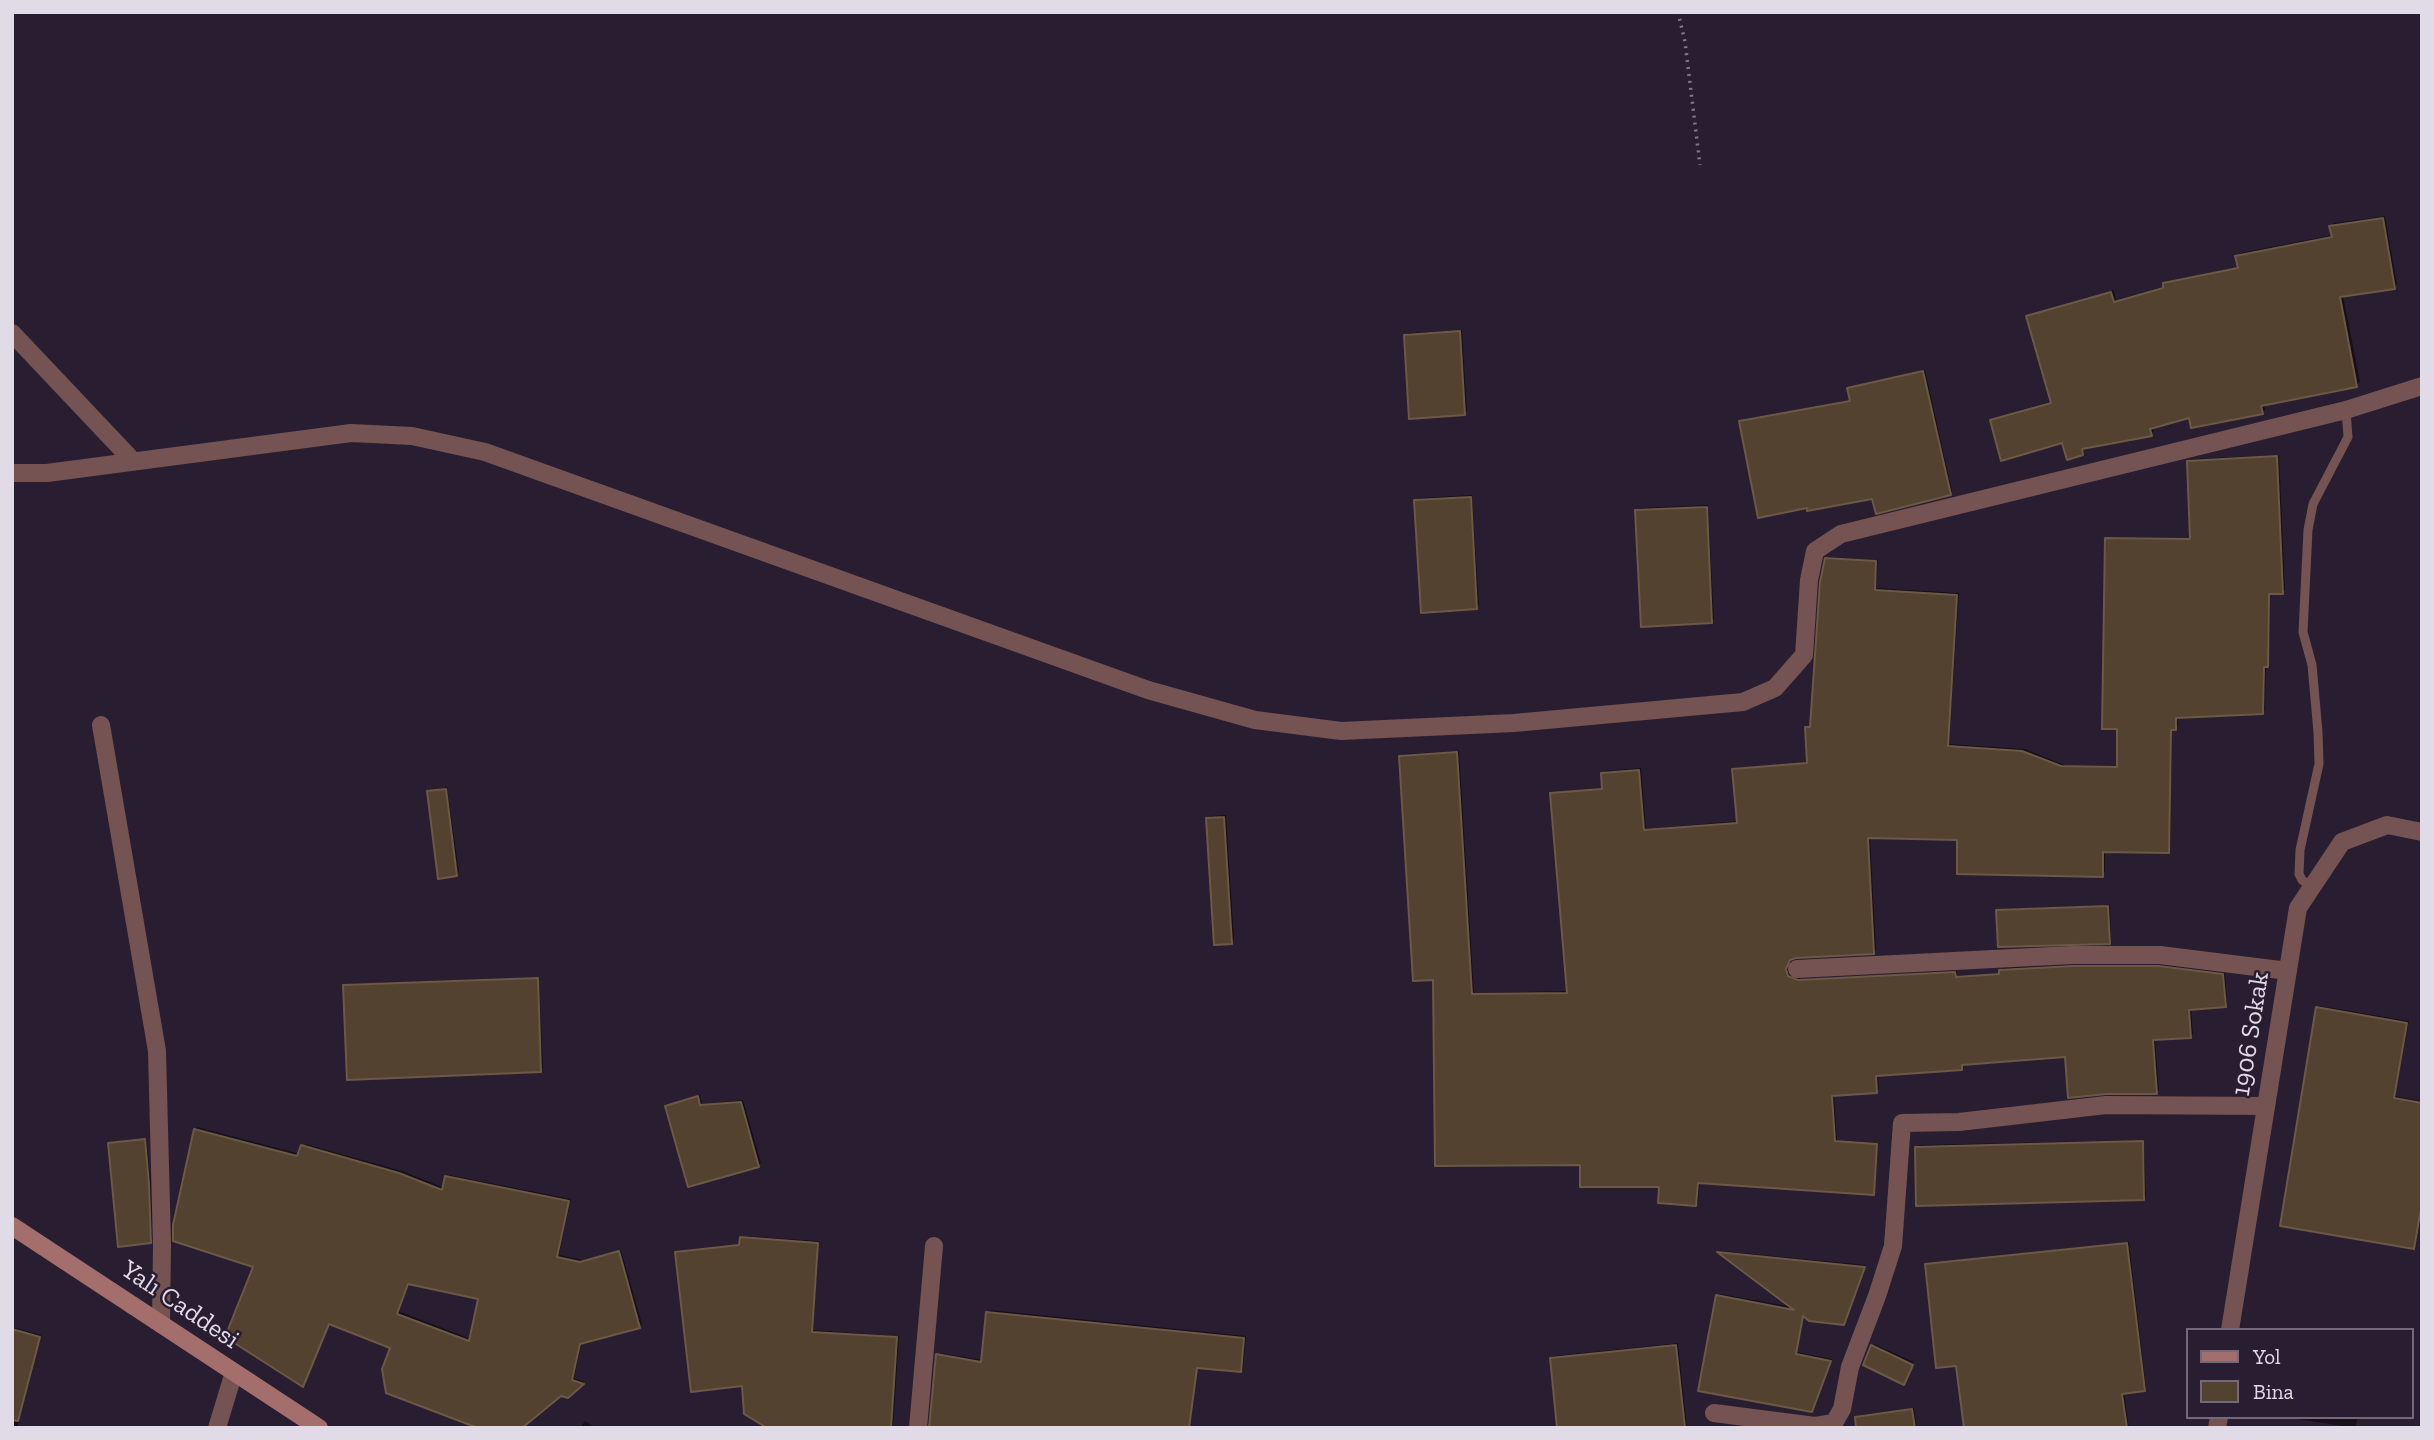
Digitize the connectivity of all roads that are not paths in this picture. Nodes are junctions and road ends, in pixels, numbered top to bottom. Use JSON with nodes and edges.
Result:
{"nodes":[{"id":1,"x":12,"y":333,"type":"edge"},
{"id":2,"x":2422,"y":386,"type":"edge"},
{"id":3,"x":2346,"y":410,"type":"junction"},
{"id":4,"x":133,"y":461,"type":"junction"},
{"id":5,"x":12,"y":473,"type":"edge"},
{"id":6,"x":101,"y":725,"type":"dead end"},
{"id":7,"x":2422,"y":832,"type":"edge"},
{"id":8,"x":2312,"y":887,"type":"junction"},
{"id":9,"x":1797,"y":969,"type":"dead end"},
{"id":10,"x":2288,"y":971,"type":"junction"},
{"id":11,"x":2266,"y":1106,"type":"junction"},
{"id":12,"x":12,"y":1226,"type":"edge"},
{"id":13,"x":933,"y":1246,"type":"dead end"},
{"id":14,"x":161,"y":1324,"type":"junction"},
{"id":15,"x":2230,"y":1328,"type":"edge"},
{"id":16,"x":234,"y":1372,"type":"junction"},
{"id":17,"x":1714,"y":1413,"type":"dead end"},
{"id":18,"x":217,"y":1428,"type":"edge"},
{"id":19,"x":319,"y":1428,"type":"edge"},
{"id":20,"x":918,"y":1428,"type":"edge"}],
"edges":[{"from":1,"to":4,"type":"street"},
{"from":2,"to":3,"type":"street"},
{"from":3,"to":4,"type":"street"},
{"from":3,"to":8,"type":"lane"},
{"from":4,"to":5,"type":"street"},
{"from":6,"to":14,"type":"street"},
{"from":7,"to":8,"type":"street","name":"1906 Sokak"},
{"from":8,"to":10,"type":"street","name":"1906 Sokak"},
{"from":9,"to":10,"type":"street"},
{"from":10,"to":11,"type":"street","name":"1906 Sokak"},
{"from":11,"to":15,"type":"street","name":"1906 Sokak"},
{"from":11,"to":17,"type":"street"},
{"from":12,"to":14,"type":"street","name":"Yalı Caddesi"},
{"from":13,"to":20,"type":"street"},
{"from":14,"to":16,"type":"street","name":"Yalı Caddesi"},
{"from":16,"to":18,"type":"street"},
{"from":16,"to":19,"type":"street","name":"Yalı Caddesi"}]}
